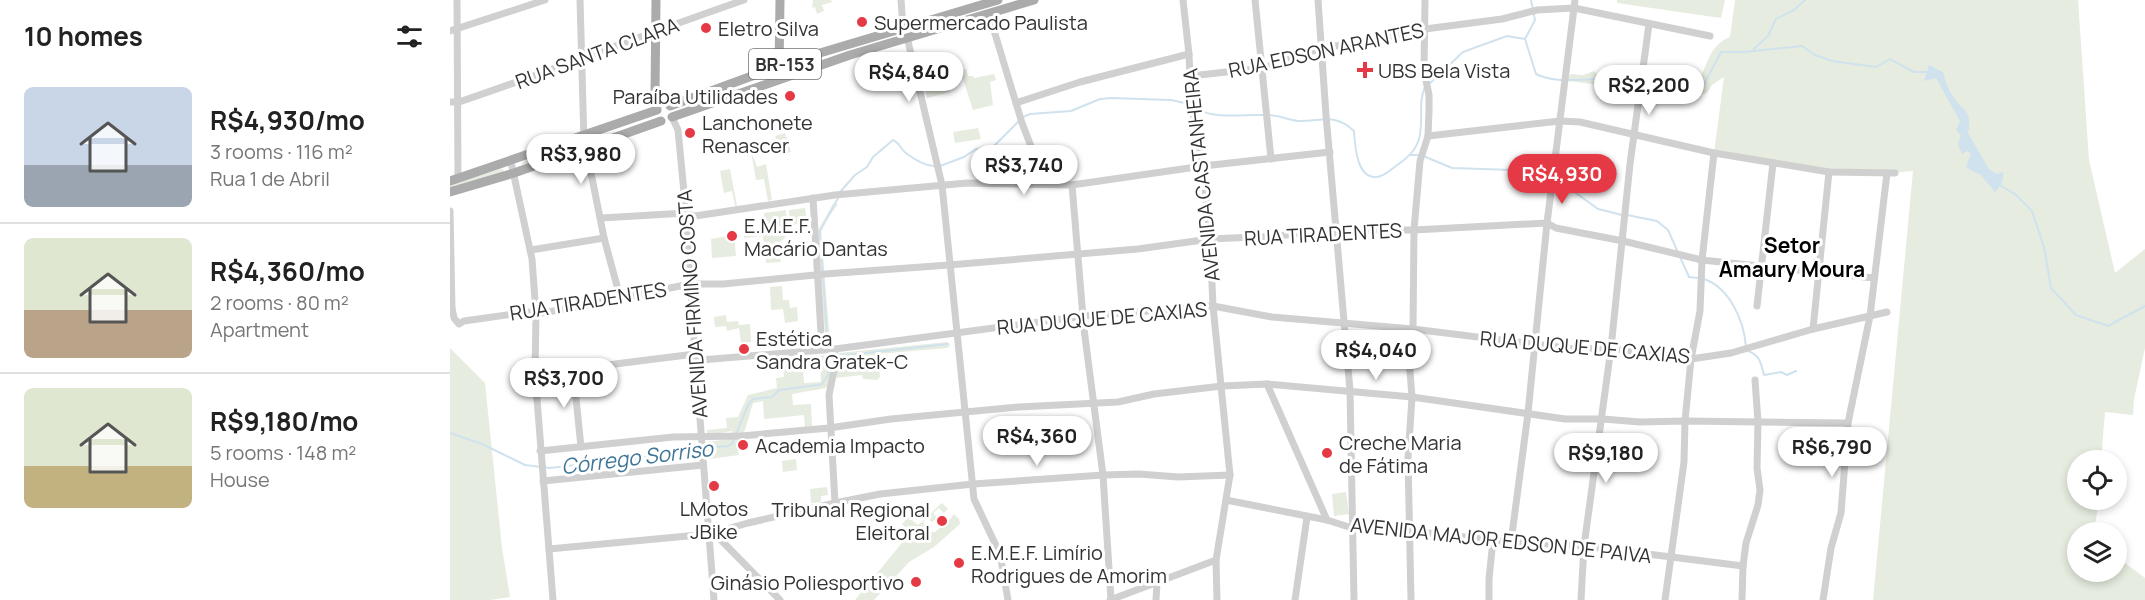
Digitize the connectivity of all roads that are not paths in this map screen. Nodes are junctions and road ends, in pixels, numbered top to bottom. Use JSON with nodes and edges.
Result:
{"nodes":[{"id":1,"x":457,"y":0,"type":"edge"},
{"id":2,"x":545,"y":0,"type":"edge"},
{"id":3,"x":580,"y":0,"type":"edge"},
{"id":4,"x":656,"y":0,"type":"edge"},
{"id":5,"x":744,"y":0,"type":"edge"},
{"id":6,"x":780,"y":0,"type":"edge"},
{"id":7,"x":901,"y":0,"type":"edge"},
{"id":8,"x":998,"y":0,"type":"edge"},
{"id":9,"x":1034,"y":0,"type":"edge"},
{"id":10,"x":1183,"y":0,"type":"edge"},
{"id":11,"x":1255,"y":0,"type":"edge"},
{"id":12,"x":1318,"y":0,"type":"edge"},
{"id":13,"x":1425,"y":0,"type":"edge"},
{"id":14,"x":1575,"y":0,"type":"edge"},
{"id":15,"x":981,"y":3,"type":"edge"},
{"id":16,"x":1574,"y":8,"type":"junction"},
{"id":17,"x":989,"y":14,"type":"junction"},
{"id":18,"x":1648,"y":24,"type":"junction"},
{"id":19,"x":903,"y":27,"type":"junction"},
{"id":20,"x":1425,"y":29,"type":"junction"},
{"id":21,"x":454,"y":30,"type":"edge"},
{"id":22,"x":656,"y":30,"type":"junction"},
{"id":23,"x":1710,"y":36,"type":"dead end"},
{"id":24,"x":907,"y":37,"type":"junction"},
{"id":25,"x":1322,"y":48,"type":"junction"},
{"id":26,"x":1189,"y":54,"type":"junction"},
{"id":27,"x":580,"y":58,"type":"junction"},
{"id":28,"x":779,"y":66,"type":"junction"},
{"id":29,"x":1263,"y":68,"type":"junction"},
{"id":30,"x":1190,"y":76,"type":"junction"},
{"id":31,"x":775,"y":81,"type":"junction"},
{"id":32,"x":723,"y":86,"type":"junction"},
{"id":33,"x":655,"y":95,"type":"junction"},
{"id":34,"x":726,"y":99,"type":"junction"},
{"id":35,"x":450,"y":102,"type":"edge"},
{"id":36,"x":459,"y":102,"type":"junction"},
{"id":37,"x":1016,"y":103,"type":"junction"},
{"id":38,"x":670,"y":106,"type":"junction"},
{"id":39,"x":657,"y":110,"type":"junction"},
{"id":40,"x":642,"y":114,"type":"junction"},
{"id":41,"x":672,"y":117,"type":"junction"},
{"id":42,"x":661,"y":121,"type":"junction"},
{"id":43,"x":1560,"y":121,"type":"junction"},
{"id":44,"x":584,"y":135,"type":"junction"},
{"id":45,"x":1634,"y":135,"type":"junction"},
{"id":46,"x":1428,"y":136,"type":"junction"},
{"id":47,"x":582,"y":149,"type":"junction"},
{"id":48,"x":1330,"y":152,"type":"junction"},
{"id":49,"x":1714,"y":153,"type":"junction"},
{"id":50,"x":1271,"y":159,"type":"junction"},
{"id":51,"x":511,"y":162,"type":"junction"},
{"id":52,"x":1773,"y":163,"type":"junction"},
{"id":53,"x":1203,"y":166,"type":"junction"},
{"id":54,"x":1829,"y":172,"type":"junction"},
{"id":55,"x":514,"y":173,"type":"junction"},
{"id":56,"x":454,"y":180,"type":"edge"},
{"id":57,"x":1041,"y":183,"type":"junction"},
{"id":58,"x":942,"y":185,"type":"junction"},
{"id":59,"x":1072,"y":185,"type":"junction"},
{"id":60,"x":450,"y":192,"type":"edge"},
{"id":61,"x":813,"y":198,"type":"junction"},
{"id":62,"x":450,"y":211,"type":"edge"},
{"id":63,"x":686,"y":213,"type":"junction"},
{"id":64,"x":601,"y":218,"type":"junction"},
{"id":65,"x":1547,"y":223,"type":"junction"},
{"id":66,"x":1337,"y":230,"type":"junction"},
{"id":67,"x":1414,"y":230,"type":"junction"},
{"id":68,"x":604,"y":238,"type":"junction"},
{"id":69,"x":1210,"y":239,"type":"junction"},
{"id":70,"x":1623,"y":241,"type":"junction"},
{"id":71,"x":531,"y":250,"type":"junction"},
{"id":72,"x":1078,"y":253,"type":"junction"},
{"id":73,"x":1702,"y":260,"type":"junction"},
{"id":74,"x":949,"y":265,"type":"junction"},
{"id":75,"x":1761,"y":267,"type":"junction"},
{"id":76,"x":1819,"y":272,"type":"junction"},
{"id":77,"x":821,"y":274,"type":"junction"},
{"id":78,"x":1874,"y":278,"type":"junction"},
{"id":79,"x":690,"y":284,"type":"junction"},
{"id":80,"x":620,"y":297,"type":"junction"},
{"id":81,"x":1213,"y":306,"type":"junction"},
{"id":82,"x":1757,"y":306,"type":"dead end"},
{"id":83,"x":1887,"y":312,"type":"dead end"},
{"id":84,"x":536,"y":314,"type":"junction"},
{"id":85,"x":1084,"y":316,"type":"junction"},
{"id":86,"x":1870,"y":316,"type":"junction"},
{"id":87,"x":1344,"y":322,"type":"junction"},
{"id":88,"x":1413,"y":329,"type":"junction"},
{"id":89,"x":1813,"y":330,"type":"junction"},
{"id":90,"x":956,"y":332,"type":"junction"},
{"id":91,"x":1535,"y":344,"type":"junction"},
{"id":92,"x":1611,"y":348,"type":"junction"},
{"id":93,"x":829,"y":349,"type":"junction"},
{"id":94,"x":694,"y":354,"type":"junction"},
{"id":95,"x":1691,"y":359,"type":"junction"},
{"id":96,"x":573,"y":369,"type":"junction"},
{"id":97,"x":535,"y":374,"type":"junction"},
{"id":98,"x":1755,"y":381,"type":"dead end"},
{"id":99,"x":1267,"y":384,"type":"junction"},
{"id":100,"x":1222,"y":386,"type":"junction"},
{"id":101,"x":1350,"y":390,"type":"junction"},
{"id":102,"x":1412,"y":397,"type":"junction"},
{"id":103,"x":1095,"y":402,"type":"junction"},
{"id":104,"x":965,"y":412,"type":"junction"},
{"id":105,"x":1528,"y":413,"type":"junction"},
{"id":106,"x":1603,"y":419,"type":"junction"},
{"id":107,"x":1685,"y":421,"type":"junction"},
{"id":108,"x":1758,"y":422,"type":"junction"},
{"id":109,"x":1848,"y":423,"type":"junction"},
{"id":110,"x":830,"y":428,"type":"junction"},
{"id":111,"x":701,"y":440,"type":"junction"},
{"id":112,"x":581,"y":447,"type":"junction"},
{"id":113,"x":540,"y":454,"type":"junction"},
{"id":114,"x":703,"y":460,"type":"junction"},
{"id":115,"x":1103,"y":475,"type":"junction"},
{"id":116,"x":1230,"y":475,"type":"junction"},
{"id":117,"x":542,"y":477,"type":"junction"},
{"id":118,"x":973,"y":484,"type":"junction"},
{"id":119,"x":1226,"y":500,"type":"junction"},
{"id":120,"x":835,"y":503,"type":"junction"},
{"id":121,"x":1307,"y":517,"type":"junction"},
{"id":122,"x":1328,"y":520,"type":"junction"},
{"id":123,"x":1352,"y":528,"type":"junction"},
{"id":124,"x":1410,"y":531,"type":"junction"},
{"id":125,"x":712,"y":534,"type":"junction"},
{"id":126,"x":1493,"y":540,"type":"junction"},
{"id":127,"x":1511,"y":542,"type":"junction"},
{"id":128,"x":1584,"y":546,"type":"junction"},
{"id":129,"x":549,"y":549,"type":"junction"},
{"id":130,"x":1671,"y":558,"type":"junction"},
{"id":131,"x":1216,"y":560,"type":"junction"},
{"id":132,"x":1743,"y":566,"type":"junction"},
{"id":133,"x":1157,"y":583,"type":"junction"},
{"id":134,"x":553,"y":600,"type":"edge"},
{"id":135,"x":714,"y":600,"type":"edge"},
{"id":136,"x":780,"y":600,"type":"edge"},
{"id":137,"x":1008,"y":600,"type":"edge"},
{"id":138,"x":1111,"y":600,"type":"edge"},
{"id":139,"x":1156,"y":600,"type":"edge"},
{"id":140,"x":1217,"y":600,"type":"edge"},
{"id":141,"x":1295,"y":600,"type":"edge"},
{"id":142,"x":1354,"y":600,"type":"edge"},
{"id":143,"x":1411,"y":600,"type":"edge"},
{"id":144,"x":1489,"y":600,"type":"edge"},
{"id":145,"x":1581,"y":600,"type":"edge"},
{"id":146,"x":1665,"y":600,"type":"edge"},
{"id":147,"x":1742,"y":600,"type":"edge"},
{"id":148,"x":1823,"y":600,"type":"edge"}],
"edges":[{"from":1,"to":21,"type":"street"},
{"from":2,"to":21,"type":"street"},
{"from":3,"to":27,"type":"street"},
{"from":4,"to":22,"type":"main road"},
{"from":5,"to":22,"type":"street","name":"RUA SANTA CLARA"},
{"from":6,"to":28,"type":"main road"},
{"from":7,"to":19,"type":"street"},
{"from":8,"to":15,"type":"main road","number":"BR-153"},
{"from":9,"to":17,"type":"main road","number":"BR-153"},
{"from":10,"to":26,"type":"street","name":"AVENIDA CASTANHEIRA"},
{"from":11,"to":29,"type":"street"},
{"from":12,"to":25,"type":"street"},
{"from":13,"to":20,"type":"street"},
{"from":14,"to":16,"type":"street"},
{"from":15,"to":17,"type":"main road"},
{"from":15,"to":19,"type":"main road","number":"BR-153"},
{"from":16,"to":18,"type":"street","name":"RUA EDSON ARANTES"},
{"from":16,"to":20,"type":"street","name":"RUA EDSON ARANTES"},
{"from":16,"to":43,"type":"street"},
{"from":17,"to":24,"type":"main road","number":"BR-153"},
{"from":17,"to":37,"type":"street"},
{"from":18,"to":23,"type":"street","name":"RUA EDSON ARANTES"},
{"from":18,"to":45,"type":"street"},
{"from":19,"to":28,"type":"main road","number":"BR-153"},
{"from":20,"to":25,"type":"street","name":"RUA EDSON ARANTES"},
{"from":20,"to":46,"type":"street"},
{"from":21,"to":36,"type":"street"},
{"from":22,"to":27,"type":"street","name":"RUA SANTA CLARA"},
{"from":22,"to":33,"type":"main road"},
{"from":24,"to":31,"type":"main road","number":"BR-153"},
{"from":24,"to":58,"type":"street"},
{"from":25,"to":29,"type":"street","name":"RUA EDSON ARANTES"},
{"from":25,"to":48,"type":"street"},
{"from":26,"to":30,"type":"street","name":"AVENIDA CASTANHEIRA"},
{"from":26,"to":37,"type":"street"},
{"from":27,"to":36,"type":"street","name":"RUA SANTA CLARA"},
{"from":27,"to":44,"type":"street"},
{"from":28,"to":31,"type":"main road"},
{"from":28,"to":32,"type":"main road","number":"BR-153"},
{"from":29,"to":30,"type":"street","name":"RUA EDSON ARANTES"},
{"from":29,"to":50,"type":"street"},
{"from":30,"to":53,"type":"street","name":"AVENIDA CASTANHEIRA"},
{"from":31,"to":34,"type":"main road","number":"BR-153"},
{"from":32,"to":34,"type":"main road"},
{"from":32,"to":38,"type":"main road","number":"BR-153"},
{"from":33,"to":39,"type":"main road"},
{"from":33,"to":40,"type":"main road"},
{"from":34,"to":41,"type":"main road","number":"BR-153"},
{"from":35,"to":36,"type":"street","name":"RUA SANTA CLARA"},
{"from":36,"to":56,"type":"street"},
{"from":37,"to":57,"type":"street"},
{"from":38,"to":39,"type":"main road","number":"BR-153"},
{"from":38,"to":41,"type":"main road"},
{"from":39,"to":40,"type":"main road","number":"BR-153"},
{"from":39,"to":42,"type":"main road"},
{"from":40,"to":44,"type":"main road","number":"BR-153"},
{"from":41,"to":42,"type":"main road","number":"BR-153"},
{"from":41,"to":63,"type":"street","name":"AVENIDA FIRMINO COSTA"},
{"from":42,"to":47,"type":"main road","number":"BR-153"},
{"from":43,"to":45,"type":"street"},
{"from":43,"to":46,"type":"street"},
{"from":43,"to":65,"type":"street"},
{"from":44,"to":47,"type":"street"},
{"from":44,"to":51,"type":"main road","number":"BR-153"},
{"from":45,"to":49,"type":"street"},
{"from":45,"to":70,"type":"street"},
{"from":46,"to":67,"type":"street"},
{"from":47,"to":55,"type":"main road","number":"BR-153"},
{"from":47,"to":64,"type":"street"},
{"from":48,"to":50,"type":"street"},
{"from":48,"to":66,"type":"street"},
{"from":49,"to":52,"type":"street"},
{"from":49,"to":73,"type":"street"},
{"from":50,"to":53,"type":"street"},
{"from":51,"to":55,"type":"street"},
{"from":51,"to":56,"type":"main road","number":"BR-153"},
{"from":52,"to":54,"type":"street"},
{"from":52,"to":75,"type":"street"},
{"from":53,"to":59,"type":"street"},
{"from":53,"to":69,"type":"street","name":"AVENIDA CASTANHEIRA"},
{"from":54,"to":76,"type":"street"},
{"from":54,"to":78,"type":"street"},
{"from":55,"to":60,"type":"main road","number":"BR-153"},
{"from":55,"to":71,"type":"street"},
{"from":57,"to":58,"type":"street"},
{"from":57,"to":59,"type":"street"},
{"from":58,"to":61,"type":"street"},
{"from":58,"to":74,"type":"street"},
{"from":59,"to":72,"type":"street"},
{"from":61,"to":63,"type":"street"},
{"from":61,"to":77,"type":"street"},
{"from":62,"to":84,"type":"street","name":"RUA TIRADENTES"},
{"from":63,"to":64,"type":"street"},
{"from":63,"to":79,"type":"street","name":"AVENIDA FIRMINO COSTA"},
{"from":64,"to":68,"type":"street"},
{"from":65,"to":67,"type":"street","name":"RUA TIRADENTES"},
{"from":65,"to":70,"type":"street","name":"RUA TIRADENTES"},
{"from":65,"to":91,"type":"street"},
{"from":66,"to":67,"type":"street","name":"RUA TIRADENTES"},
{"from":66,"to":69,"type":"street","name":"RUA TIRADENTES"},
{"from":66,"to":87,"type":"street"},
{"from":67,"to":88,"type":"street"},
{"from":68,"to":71,"type":"street"},
{"from":68,"to":80,"type":"street"},
{"from":69,"to":72,"type":"street","name":"RUA TIRADENTES"},
{"from":69,"to":81,"type":"street","name":"AVENIDA CASTANHEIRA"},
{"from":70,"to":73,"type":"street","name":"RUA TIRADENTES"},
{"from":70,"to":92,"type":"street"},
{"from":71,"to":84,"type":"street"},
{"from":72,"to":74,"type":"street","name":"RUA TIRADENTES"},
{"from":72,"to":85,"type":"street"},
{"from":73,"to":75,"type":"street"},
{"from":73,"to":95,"type":"street"},
{"from":74,"to":77,"type":"street","name":"RUA TIRADENTES"},
{"from":74,"to":90,"type":"street"},
{"from":75,"to":76,"type":"street"},
{"from":75,"to":82,"type":"street"},
{"from":76,"to":78,"type":"street"},
{"from":76,"to":89,"type":"street"},
{"from":77,"to":79,"type":"street","name":"RUA TIRADENTES"},
{"from":77,"to":93,"type":"street"},
{"from":78,"to":86,"type":"street"},
{"from":79,"to":80,"type":"street","name":"RUA TIRADENTES"},
{"from":79,"to":94,"type":"street","name":"AVENIDA FIRMINO COSTA"},
{"from":80,"to":84,"type":"street","name":"RUA TIRADENTES"},
{"from":81,"to":85,"type":"street","name":"RUA DUQUE DE CAXIAS"},
{"from":81,"to":87,"type":"street","name":"RUA DUQUE DE CAXIAS"},
{"from":81,"to":100,"type":"street","name":"AVENIDA CASTANHEIRA"},
{"from":83,"to":86,"type":"street"},
{"from":84,"to":97,"type":"street"},
{"from":85,"to":90,"type":"street","name":"RUA DUQUE DE CAXIAS"},
{"from":85,"to":103,"type":"street"},
{"from":86,"to":89,"type":"street"},
{"from":86,"to":109,"type":"street"},
{"from":87,"to":88,"type":"street","name":"RUA DUQUE DE CAXIAS"},
{"from":87,"to":101,"type":"street"},
{"from":88,"to":91,"type":"street","name":"RUA DUQUE DE CAXIAS"},
{"from":88,"to":102,"type":"street"},
{"from":89,"to":95,"type":"street","name":"RUA DUQUE DE CAXIAS"},
{"from":90,"to":93,"type":"street","name":"RUA DUQUE DE CAXIAS"},
{"from":90,"to":104,"type":"street"},
{"from":91,"to":92,"type":"street","name":"RUA DUQUE DE CAXIAS"},
{"from":91,"to":105,"type":"street"},
{"from":92,"to":95,"type":"street","name":"RUA DUQUE DE CAXIAS"},
{"from":92,"to":106,"type":"street"},
{"from":93,"to":94,"type":"street","name":"RUA DUQUE DE CAXIAS"},
{"from":93,"to":110,"type":"street"},
{"from":94,"to":96,"type":"street","name":"RUA DUQUE DE CAXIAS"},
{"from":94,"to":111,"type":"street","name":"AVENIDA FIRMINO COSTA"},
{"from":95,"to":107,"type":"street"},
{"from":96,"to":97,"type":"street","name":"RUA DUQUE DE CAXIAS"},
{"from":96,"to":112,"type":"street"},
{"from":97,"to":113,"type":"street"},
{"from":98,"to":108,"type":"street"},
{"from":99,"to":100,"type":"street"},
{"from":99,"to":101,"type":"street"},
{"from":99,"to":122,"type":"street"},
{"from":100,"to":103,"type":"street"},
{"from":100,"to":116,"type":"street","name":"AVENIDA CASTANHEIRA"},
{"from":101,"to":102,"type":"street"},
{"from":101,"to":123,"type":"street"},
{"from":102,"to":105,"type":"street"},
{"from":102,"to":124,"type":"street"},
{"from":103,"to":104,"type":"street"},
{"from":103,"to":115,"type":"street"},
{"from":104,"to":110,"type":"street"},
{"from":104,"to":118,"type":"street"},
{"from":105,"to":106,"type":"street"},
{"from":105,"to":127,"type":"street"},
{"from":106,"to":107,"type":"street"},
{"from":106,"to":128,"type":"street"},
{"from":107,"to":108,"type":"street"},
{"from":107,"to":130,"type":"street"},
{"from":108,"to":109,"type":"street"},
{"from":108,"to":132,"type":"street"},
{"from":109,"to":148,"type":"street"},
{"from":110,"to":111,"type":"street"},
{"from":110,"to":120,"type":"street"},
{"from":111,"to":112,"type":"street"},
{"from":111,"to":114,"type":"street","name":"AVENIDA FIRMINO COSTA"},
{"from":112,"to":113,"type":"street"},
{"from":113,"to":117,"type":"street"},
{"from":114,"to":117,"type":"street"},
{"from":114,"to":125,"type":"street","name":"AVENIDA FIRMINO COSTA"},
{"from":115,"to":116,"type":"street"},
{"from":115,"to":118,"type":"street"},
{"from":115,"to":138,"type":"street"},
{"from":116,"to":119,"type":"street","name":"AVENIDA CASTANHEIRA"},
{"from":117,"to":129,"type":"street"},
{"from":118,"to":120,"type":"street"},
{"from":118,"to":137,"type":"street"},
{"from":119,"to":121,"type":"street","name":"AVENIDA MAJOR EDSON DE PAIVA"},
{"from":119,"to":131,"type":"street","name":"AVENIDA CASTANHEIRA"},
{"from":120,"to":125,"type":"street"},
{"from":121,"to":122,"type":"street","name":"AVENIDA MAJOR EDSON DE PAIVA"},
{"from":121,"to":141,"type":"street"},
{"from":122,"to":123,"type":"street","name":"AVENIDA MAJOR EDSON DE PAIVA"},
{"from":123,"to":124,"type":"street","name":"AVENIDA MAJOR EDSON DE PAIVA"},
{"from":123,"to":142,"type":"street"},
{"from":124,"to":126,"type":"street","name":"AVENIDA MAJOR EDSON DE PAIVA"},
{"from":124,"to":143,"type":"street"},
{"from":125,"to":129,"type":"street"},
{"from":125,"to":135,"type":"street","name":"AVENIDA FIRMINO COSTA"},
{"from":125,"to":136,"type":"street"},
{"from":126,"to":127,"type":"street","name":"AVENIDA MAJOR EDSON DE PAIVA"},
{"from":126,"to":144,"type":"street"},
{"from":127,"to":128,"type":"street","name":"AVENIDA MAJOR EDSON DE PAIVA"},
{"from":128,"to":130,"type":"street","name":"AVENIDA MAJOR EDSON DE PAIVA"},
{"from":128,"to":145,"type":"street"},
{"from":129,"to":134,"type":"street"},
{"from":130,"to":132,"type":"street","name":"AVENIDA MAJOR EDSON DE PAIVA"},
{"from":130,"to":146,"type":"street"},
{"from":131,"to":133,"type":"street"},
{"from":131,"to":140,"type":"street","name":"AVENIDA CASTANHEIRA"},
{"from":132,"to":147,"type":"street"},
{"from":133,"to":138,"type":"street"},
{"from":133,"to":139,"type":"street"}]}
